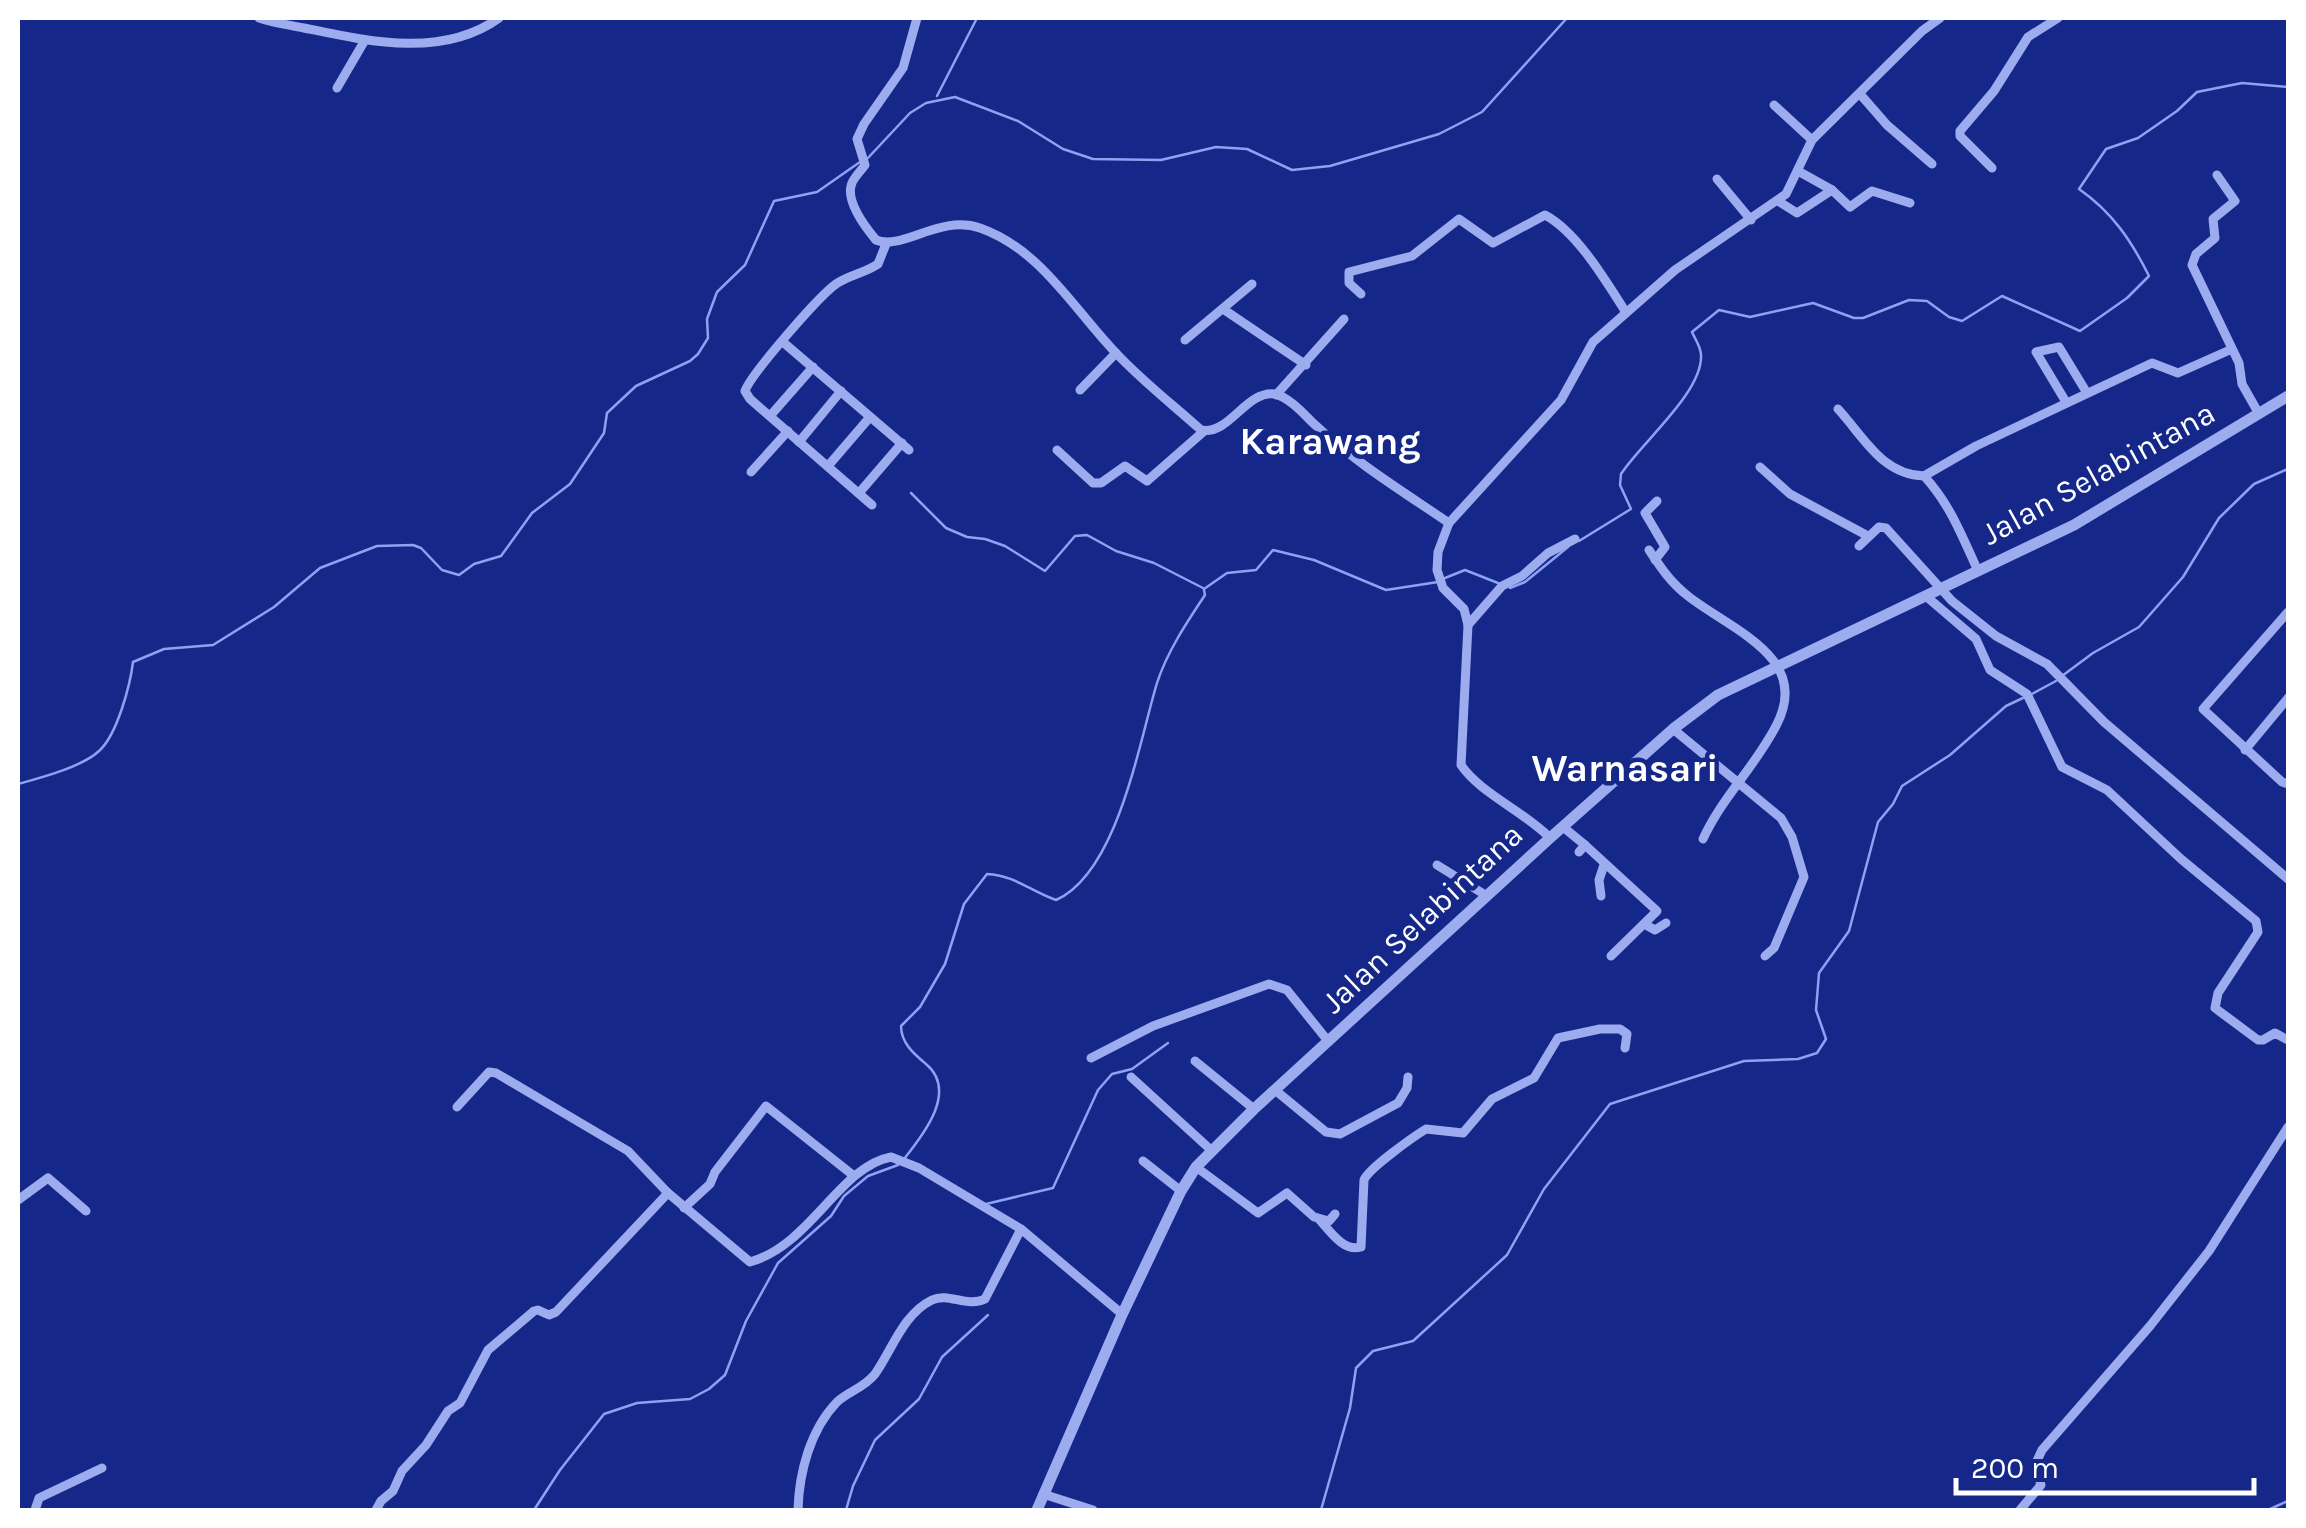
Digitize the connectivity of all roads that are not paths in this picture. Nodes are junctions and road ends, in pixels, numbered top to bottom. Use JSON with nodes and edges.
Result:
{"nodes":[{"id":1,"x":259,"y":18,"type":"edge"},
{"id":2,"x":499,"y":18,"type":"edge"},
{"id":3,"x":916,"y":18,"type":"edge"},
{"id":4,"x":1915,"y":18,"type":"edge"},
{"id":5,"x":1940,"y":18,"type":"edge"},
{"id":6,"x":2058,"y":18,"type":"edge"},
{"id":7,"x":1922,"y":30,"type":"junction"},
{"id":8,"x":364,"y":40,"type":"junction"},
{"id":9,"x":337,"y":88,"type":"dead end"},
{"id":10,"x":1860,"y":94,"type":"junction"},
{"id":11,"x":1774,"y":106,"type":"dead end"},
{"id":12,"x":1812,"y":140,"type":"junction"},
{"id":13,"x":1932,"y":164,"type":"dead end"},
{"id":14,"x":1992,"y":168,"type":"dead end"},
{"id":15,"x":1798,"y":171,"type":"junction"},
{"id":16,"x":2216,"y":175,"type":"dead end"},
{"id":17,"x":1718,"y":179,"type":"dead end"},
{"id":18,"x":1832,"y":190,"type":"junction"},
{"id":19,"x":1778,"y":201,"type":"junction"},
{"id":20,"x":1910,"y":204,"type":"dead end"},
{"id":21,"x":1751,"y":220,"type":"junction"},
{"id":22,"x":886,"y":244,"type":"junction"},
{"id":23,"x":1252,"y":284,"type":"dead end"},
{"id":24,"x":1361,"y":294,"type":"dead end"},
{"id":25,"x":1223,"y":310,"type":"junction"},
{"id":26,"x":1626,"y":312,"type":"junction"},
{"id":27,"x":1344,"y":319,"type":"dead end"},
{"id":28,"x":1185,"y":340,"type":"dead end"},
{"id":29,"x":784,"y":342,"type":"junction"},
{"id":30,"x":2232,"y":349,"type":"junction"},
{"id":31,"x":1116,"y":354,"type":"junction"},
{"id":32,"x":1306,"y":365,"type":"junction"},
{"id":33,"x":812,"y":368,"type":"junction"},
{"id":34,"x":1080,"y":390,"type":"dead end"},
{"id":35,"x":841,"y":391,"type":"junction"},
{"id":36,"x":2088,"y":393,"type":"junction"},
{"id":37,"x":1276,"y":394,"type":"junction"},
{"id":38,"x":2288,"y":396,"type":"edge"},
{"id":39,"x":2066,"y":402,"type":"junction"},
{"id":40,"x":1838,"y":410,"type":"dead end"},
{"id":41,"x":2259,"y":414,"type":"junction"},
{"id":42,"x":770,"y":416,"type":"junction"},
{"id":43,"x":870,"y":417,"type":"junction"},
{"id":44,"x":788,"y":432,"type":"junction"},
{"id":45,"x":1203,"y":432,"type":"junction"},
{"id":46,"x":799,"y":442,"type":"junction"},
{"id":47,"x":1057,"y":450,"type":"dead end"},
{"id":48,"x":828,"y":466,"type":"junction"},
{"id":49,"x":1760,"y":466,"type":"dead end"},
{"id":50,"x":751,"y":472,"type":"dead end"},
{"id":51,"x":1924,"y":476,"type":"junction"},
{"id":52,"x":858,"y":493,"type":"junction"},
{"id":53,"x":1657,"y":502,"type":"dead end"},
{"id":54,"x":872,"y":505,"type":"dead end"},
{"id":55,"x":1449,"y":523,"type":"junction"},
{"id":56,"x":1868,"y":536,"type":"junction"},
{"id":57,"x":1575,"y":539,"type":"dead end"},
{"id":58,"x":1859,"y":546,"type":"dead end"},
{"id":59,"x":1978,"y":571,"type":"junction"},
{"id":60,"x":1940,"y":590,"type":"junction"},
{"id":61,"x":1927,"y":597,"type":"junction"},
{"id":62,"x":2288,"y":612,"type":"edge"},
{"id":63,"x":1468,"y":625,"type":"junction"},
{"id":64,"x":1779,"y":666,"type":"junction"},
{"id":65,"x":2288,"y":698,"type":"edge"},
{"id":66,"x":1673,"y":729,"type":"junction"},
{"id":67,"x":2245,"y":750,"type":"junction"},
{"id":68,"x":1737,"y":784,"type":"junction"},
{"id":69,"x":2288,"y":784,"type":"edge"},
{"id":70,"x":1563,"y":827,"type":"junction"},
{"id":71,"x":1550,"y":838,"type":"junction"},
{"id":72,"x":1702,"y":840,"type":"dead end"},
{"id":73,"x":1604,"y":864,"type":"junction"},
{"id":74,"x":1437,"y":865,"type":"dead end"},
{"id":75,"x":2288,"y":879,"type":"edge"},
{"id":76,"x":1487,"y":896,"type":"junction"},
{"id":77,"x":1601,"y":896,"type":"dead end"},
{"id":78,"x":1666,"y":923,"type":"dead end"},
{"id":79,"x":1646,"y":925,"type":"junction"},
{"id":80,"x":1611,"y":956,"type":"dead end"},
{"id":81,"x":1765,"y":956,"type":"dead end"},
{"id":82,"x":2288,"y":1040,"type":"edge"},
{"id":83,"x":1328,"y":1041,"type":"junction"},
{"id":84,"x":1624,"y":1048,"type":"dead end"},
{"id":85,"x":1091,"y":1058,"type":"dead end"},
{"id":86,"x":1195,"y":1061,"type":"dead end"},
{"id":87,"x":1132,"y":1077,"type":"dead end"},
{"id":88,"x":1408,"y":1077,"type":"dead end"},
{"id":89,"x":1275,"y":1090,"type":"junction"},
{"id":90,"x":457,"y":1107,"type":"dead end"},
{"id":91,"x":1254,"y":1109,"type":"junction"},
{"id":92,"x":2288,"y":1128,"type":"edge"},
{"id":93,"x":1211,"y":1150,"type":"junction"},
{"id":94,"x":1143,"y":1160,"type":"dead end"},
{"id":95,"x":1196,"y":1167,"type":"junction"},
{"id":96,"x":854,"y":1176,"type":"junction"},
{"id":97,"x":1181,"y":1191,"type":"junction"},
{"id":98,"x":668,"y":1193,"type":"junction"},
{"id":99,"x":18,"y":1200,"type":"edge"},
{"id":100,"x":684,"y":1208,"type":"junction"},
{"id":101,"x":86,"y":1211,"type":"dead end"},
{"id":102,"x":1336,"y":1214,"type":"dead end"},
{"id":103,"x":1318,"y":1218,"type":"junction"},
{"id":104,"x":1021,"y":1229,"type":"junction"},
{"id":105,"x":1122,"y":1314,"type":"junction"},
{"id":106,"x":102,"y":1468,"type":"dead end"},
{"id":107,"x":1043,"y":1494,"type":"junction"},
{"id":108,"x":35,"y":1510,"type":"edge"},
{"id":109,"x":376,"y":1510,"type":"edge"},
{"id":110,"x":798,"y":1510,"type":"edge"},
{"id":111,"x":1037,"y":1510,"type":"edge"},
{"id":112,"x":1094,"y":1510,"type":"edge"},
{"id":113,"x":2020,"y":1510,"type":"edge"}],
"edges":[{"from":1,"to":8,"type":"street"},
{"from":2,"to":8,"type":"street"},
{"from":3,"to":22,"type":"street"},
{"from":4,"to":7,"type":"street"},
{"from":5,"to":7,"type":"street"},
{"from":6,"to":14,"type":"street"},
{"from":7,"to":10,"type":"street"},
{"from":8,"to":9,"type":"street"},
{"from":10,"to":12,"type":"street"},
{"from":10,"to":13,"type":"street"},
{"from":11,"to":12,"type":"street"},
{"from":12,"to":15,"type":"street"},
{"from":15,"to":18,"type":"street"},
{"from":15,"to":19,"type":"street"},
{"from":16,"to":30,"type":"street"},
{"from":17,"to":21,"type":"street"},
{"from":18,"to":19,"type":"street"},
{"from":18,"to":20,"type":"street"},
{"from":19,"to":21,"type":"street"},
{"from":21,"to":26,"type":"street"},
{"from":22,"to":29,"type":"street"},
{"from":22,"to":31,"type":"street"},
{"from":23,"to":25,"type":"street"},
{"from":24,"to":26,"type":"street"},
{"from":25,"to":28,"type":"street"},
{"from":25,"to":32,"type":"street"},
{"from":26,"to":55,"type":"street"},
{"from":27,"to":32,"type":"street"},
{"from":29,"to":33,"type":"street"},
{"from":29,"to":42,"type":"street"},
{"from":30,"to":36,"type":"street"},
{"from":30,"to":41,"type":"street"},
{"from":31,"to":34,"type":"street"},
{"from":31,"to":45,"type":"street"},
{"from":32,"to":37,"type":"street"},
{"from":33,"to":35,"type":"street"},
{"from":33,"to":42,"type":"street"},
{"from":35,"to":43,"type":"street"},
{"from":35,"to":46,"type":"street"},
{"from":36,"to":39,"type":"street"},
{"from":36,"to":39,"type":"street"},
{"from":37,"to":45,"type":"street"},
{"from":37,"to":55,"type":"street"},
{"from":38,"to":41,"type":"street","name":"Jalan Selabintana"},
{"from":39,"to":51,"type":"street"},
{"from":40,"to":51,"type":"street"},
{"from":41,"to":59,"type":"street","name":"Jalan Selabintana"},
{"from":42,"to":44,"type":"street"},
{"from":43,"to":48,"type":"street"},
{"from":43,"to":52,"type":"street"},
{"from":44,"to":46,"type":"street"},
{"from":44,"to":50,"type":"street"},
{"from":45,"to":47,"type":"street"},
{"from":46,"to":48,"type":"street"},
{"from":48,"to":52,"type":"street"},
{"from":49,"to":56,"type":"street"},
{"from":51,"to":59,"type":"street"},
{"from":52,"to":54,"type":"street"},
{"from":53,"to":64,"type":"street"},
{"from":55,"to":63,"type":"street"},
{"from":56,"to":58,"type":"street"},
{"from":56,"to":60,"type":"street"},
{"from":57,"to":63,"type":"street"},
{"from":59,"to":60,"type":"street","name":"Jalan Selabintana"},
{"from":60,"to":61,"type":"street","name":"Jalan Selabintana"},
{"from":60,"to":75,"type":"street"},
{"from":61,"to":64,"type":"street","name":"Jalan Selabintana"},
{"from":61,"to":82,"type":"street"},
{"from":62,"to":67,"type":"street"},
{"from":63,"to":71,"type":"street"},
{"from":64,"to":66,"type":"street","name":"Jalan Selabintana"},
{"from":64,"to":68,"type":"street"},
{"from":65,"to":67,"type":"street"},
{"from":66,"to":68,"type":"street"},
{"from":66,"to":70,"type":"street","name":"Jalan Selabintana"},
{"from":67,"to":69,"type":"street"},
{"from":68,"to":72,"type":"street"},
{"from":68,"to":81,"type":"street"},
{"from":70,"to":71,"type":"street","name":"Jalan Selabintana"},
{"from":70,"to":73,"type":"street"},
{"from":71,"to":76,"type":"street","name":"Jalan Selabintana"},
{"from":73,"to":77,"type":"street"},
{"from":73,"to":79,"type":"street"},
{"from":74,"to":76,"type":"street"},
{"from":76,"to":83,"type":"street","name":"Jalan Selabintana"},
{"from":78,"to":79,"type":"street"},
{"from":79,"to":80,"type":"street"},
{"from":83,"to":85,"type":"street"},
{"from":83,"to":89,"type":"street","name":"Jalan Selabintana"},
{"from":84,"to":103,"type":"street"},
{"from":86,"to":91,"type":"street"},
{"from":87,"to":93,"type":"street"},
{"from":88,"to":89,"type":"street"},
{"from":89,"to":91,"type":"street","name":"Jalan Selabintana"},
{"from":90,"to":98,"type":"street"},
{"from":91,"to":93,"type":"street","name":"Jalan Selabintana"},
{"from":92,"to":113,"type":"street"},
{"from":93,"to":95,"type":"street","name":"Jalan Selabintana"},
{"from":94,"to":97,"type":"street"},
{"from":95,"to":97,"type":"street","name":"Jalan Selabintana"},
{"from":95,"to":103,"type":"street"},
{"from":96,"to":100,"type":"street"},
{"from":96,"to":100,"type":"street"},
{"from":96,"to":104,"type":"street"},
{"from":97,"to":105,"type":"street","name":"Jalan Selabintana"},
{"from":98,"to":100,"type":"street"},
{"from":98,"to":109,"type":"street"},
{"from":99,"to":101,"type":"street"},
{"from":102,"to":103,"type":"street"},
{"from":104,"to":105,"type":"street"},
{"from":104,"to":110,"type":"street"},
{"from":105,"to":107,"type":"street","name":"Jalan Selabintana"},
{"from":106,"to":108,"type":"street"},
{"from":107,"to":111,"type":"street","name":"Jalan Selabintana"},
{"from":107,"to":112,"type":"street"}]}
